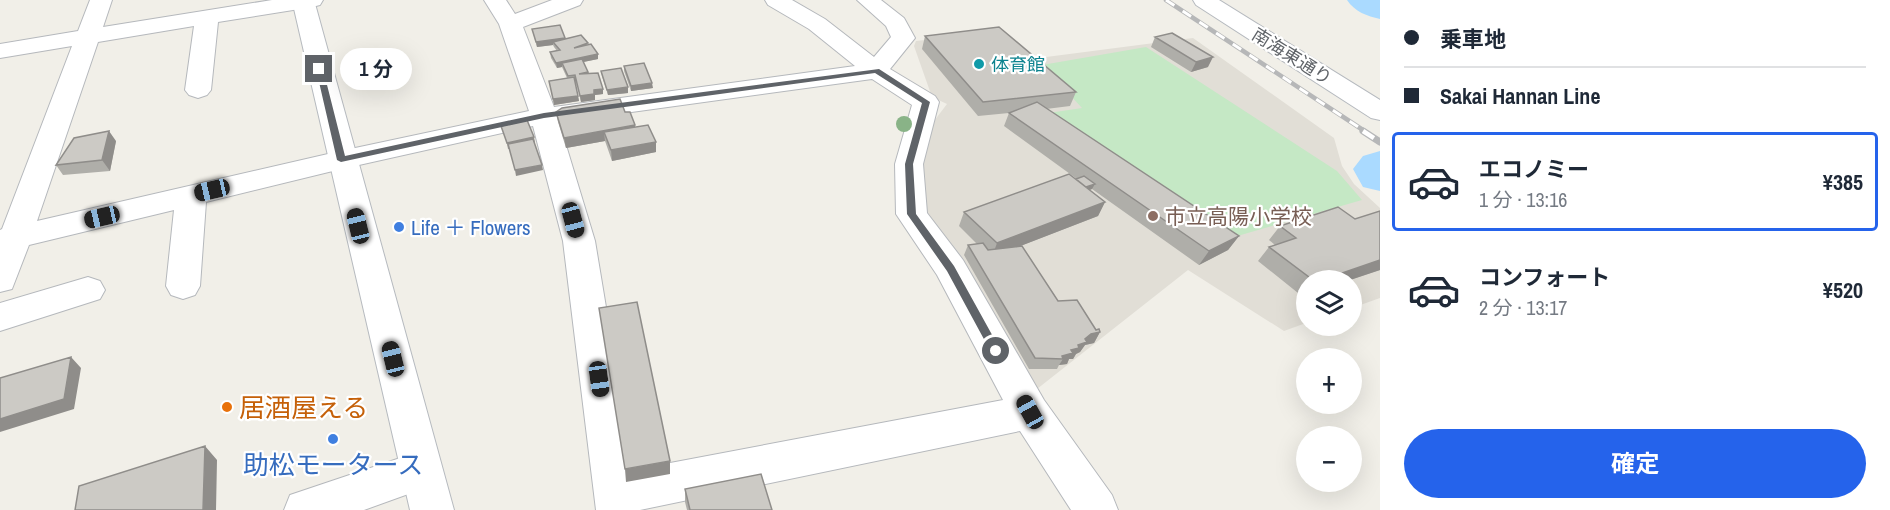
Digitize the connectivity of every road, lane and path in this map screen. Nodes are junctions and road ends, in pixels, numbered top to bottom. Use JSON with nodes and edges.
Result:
{"nodes":[{"id":1,"x":101,"y":0,"type":"edge"},
{"id":2,"x":306,"y":0,"type":"edge"},
{"id":3,"x":572,"y":0,"type":"edge"},
{"id":4,"x":776,"y":0,"type":"edge"},
{"id":5,"x":868,"y":0,"type":"edge"},
{"id":6,"x":1204,"y":0,"type":"edge"},
{"id":7,"x":503,"y":12,"type":"edge"},
{"id":8,"x":207,"y":17,"type":"junction"},
{"id":9,"x":89,"y":37,"type":"junction"},
{"id":10,"x":0,"y":51,"type":"edge"},
{"id":11,"x":876,"y":71,"type":"junction"},
{"id":12,"x":198,"y":90,"type":"dead end"},
{"id":13,"x":1380,"y":112,"type":"edge"},
{"id":14,"x":544,"y":116,"type":"junction"},
{"id":15,"x":341,"y":160,"type":"junction"},
{"id":16,"x":191,"y":195,"type":"junction"},
{"id":17,"x":7,"y":239,"type":"edge"},
{"id":18,"x":0,"y":280,"type":"edge"},
{"id":19,"x":183,"y":286,"type":"dead end"},
{"id":20,"x":88,"y":290,"type":"dead end"},
{"id":21,"x":0,"y":317,"type":"edge"},
{"id":22,"x":1030,"y":412,"type":"junction"},
{"id":23,"x":426,"y":490,"type":"edge"},
{"id":24,"x":617,"y":502,"type":"edge"},
{"id":25,"x":306,"y":510,"type":"edge"},
{"id":26,"x":1096,"y":510,"type":"edge"}],
"edges":[{"from":1,"to":9,"type":"street"},
{"from":2,"to":8,"type":"street"},
{"from":2,"to":15,"type":"street"},
{"from":3,"to":7,"type":"street"},
{"from":4,"to":11,"type":"street"},
{"from":5,"to":11,"type":"street"},
{"from":6,"to":13,"type":"street","name":"南海東通り"},
{"from":7,"to":14,"type":"street"},
{"from":8,"to":9,"type":"street"},
{"from":8,"to":12,"type":"street"},
{"from":9,"to":10,"type":"street"},
{"from":9,"to":17,"type":"street"},
{"from":11,"to":14,"type":"street"},
{"from":11,"to":22,"type":"street"},
{"from":14,"to":15,"type":"street"},
{"from":14,"to":24,"type":"street"},
{"from":15,"to":16,"type":"street"},
{"from":15,"to":23,"type":"street"},
{"from":16,"to":17,"type":"street"},
{"from":16,"to":19,"type":"street"},
{"from":17,"to":18,"type":"street"},
{"from":20,"to":21,"type":"street"},
{"from":22,"to":24,"type":"street"},
{"from":22,"to":26,"type":"street"},
{"from":23,"to":25,"type":"street"}]}
